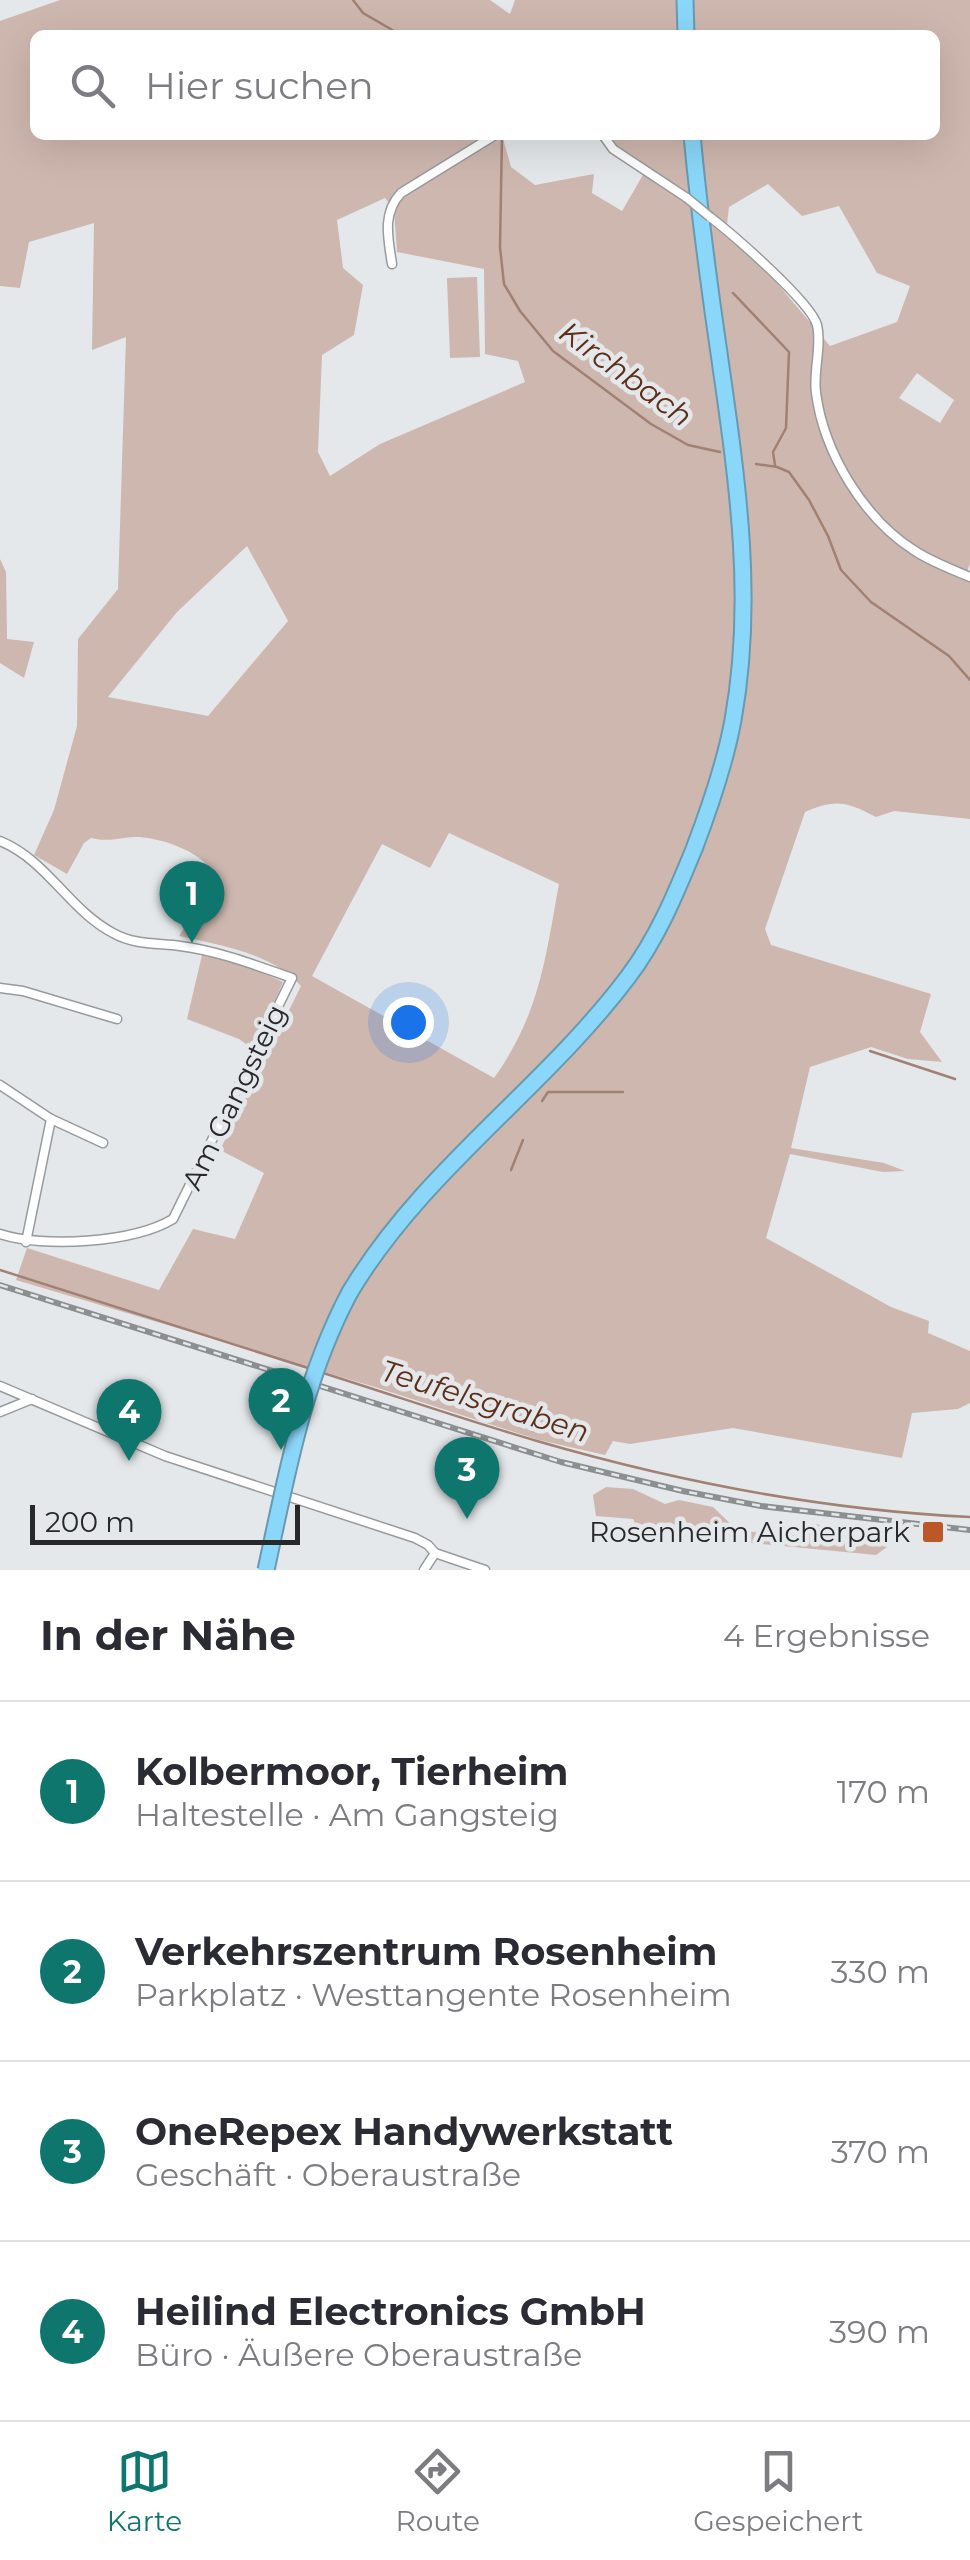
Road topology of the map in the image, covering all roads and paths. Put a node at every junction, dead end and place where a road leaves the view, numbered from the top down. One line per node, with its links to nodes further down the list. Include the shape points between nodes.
1 (685, 0): 2 (highway)
2 (686, 30)
3 (486, 140): 6 (street, via 390,204)
4 (607, 140): 7 (street, bridge, via 739,240 797,297 816,322 817,402 851,483 897,538)
5 (692, 140): 20 (highway, bridge, via 742,533 743,629 733,719 713,800 678,890 632,972 547,1071 422,1192 350,1292 302,1409)
6 (392, 264)
7 (970, 577)
8 (0, 840): 15 (street, Am Gangsteig, via 124,938 236,958 292,978 173,1219 139,1234)
9 (0, 988): 10 (street)
10 (117, 1019)
11 (0, 1085): 12 (street)
12 (51, 1119): 13 (street); 15 (street)
13 (104, 1142)
14 (0, 1234): 15 (street)
15 (26, 1242)
16 (0, 1386): 17 (street)
17 (32, 1399): 18 (street); 19 (street, via 166,1456 415,1538)
18 (0, 1412)
19 (435, 1553): 21 (street); 22 (street)
20 (266, 1570)
21 (424, 1570)
22 (484, 1570)

